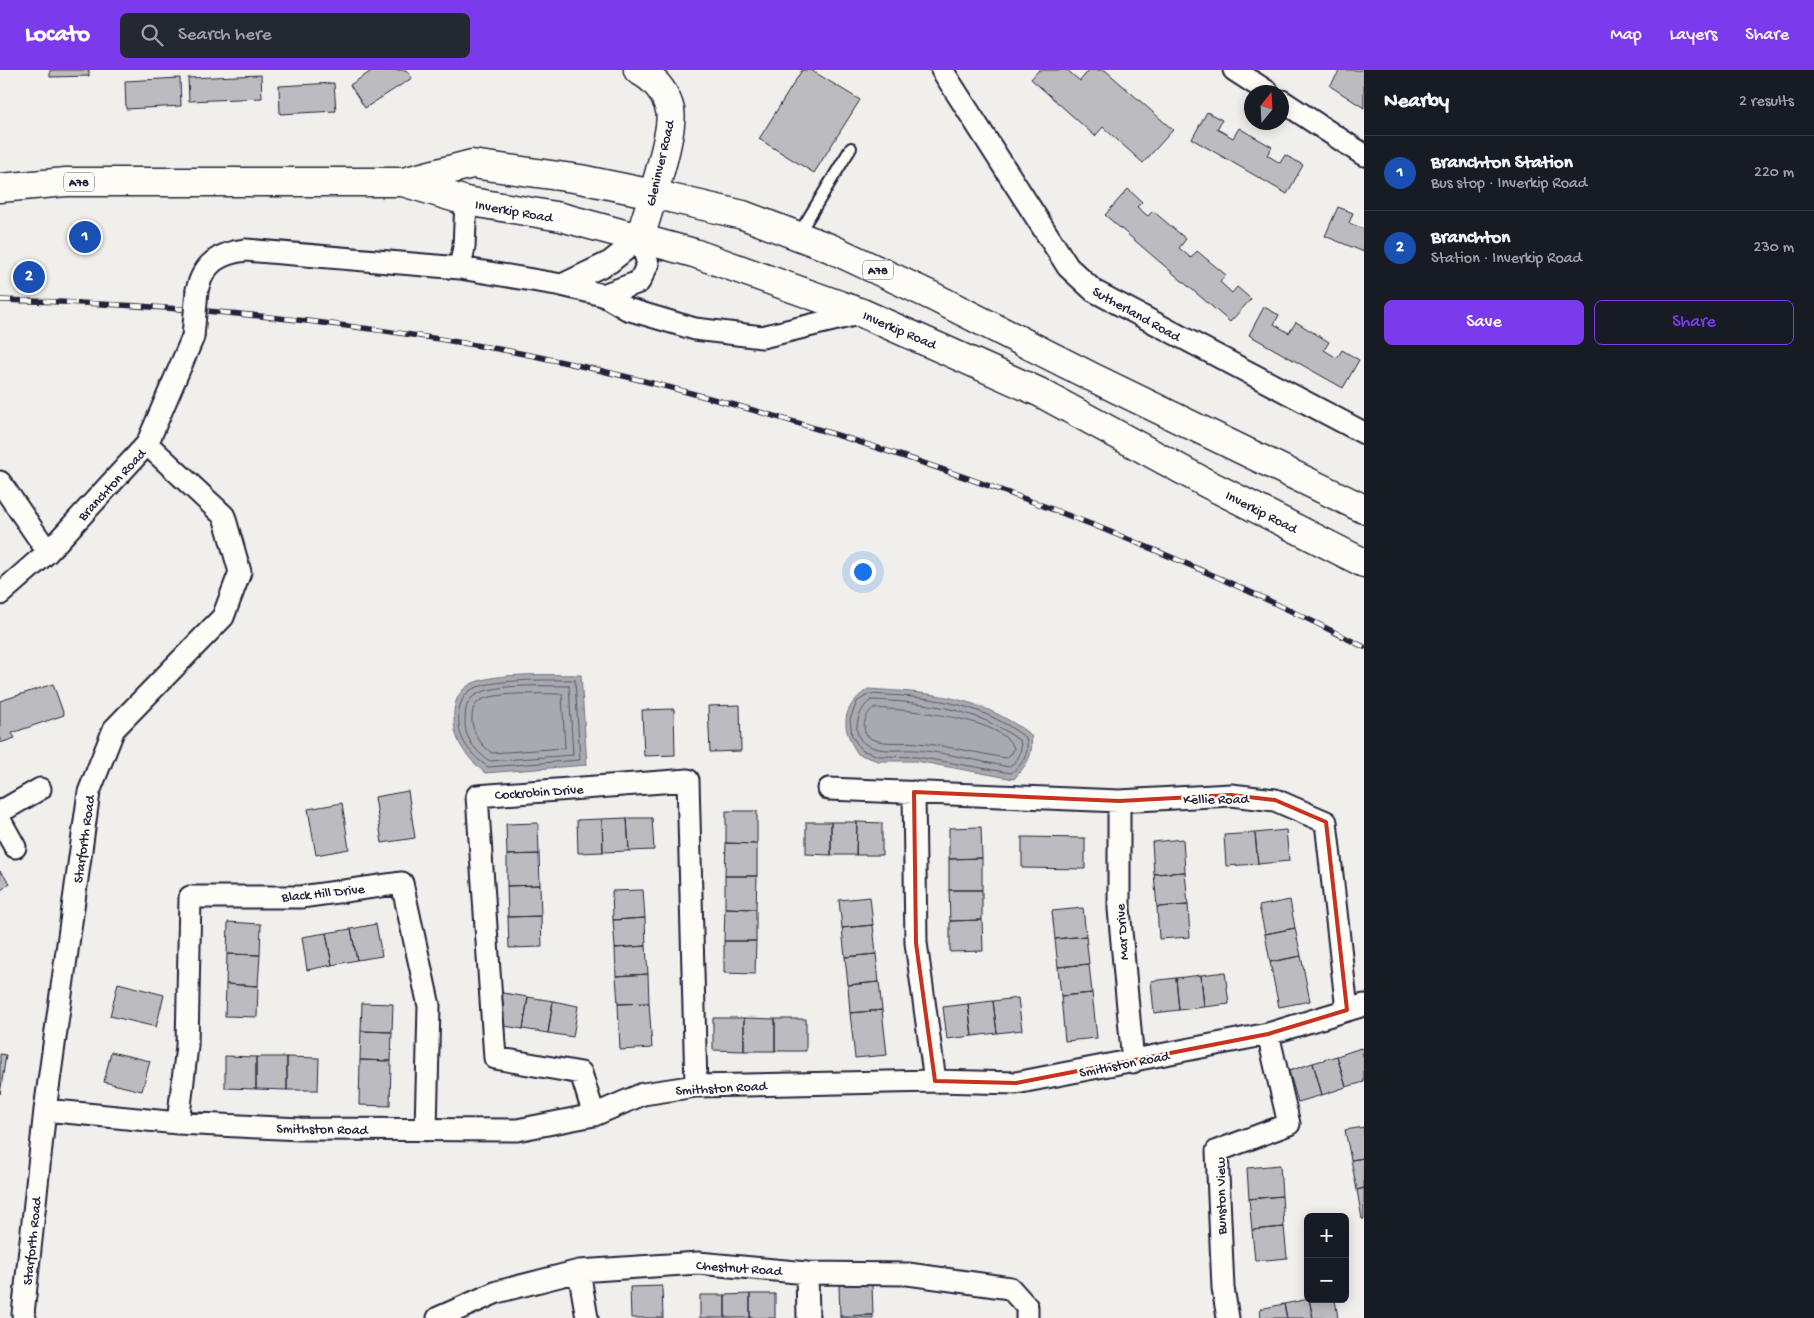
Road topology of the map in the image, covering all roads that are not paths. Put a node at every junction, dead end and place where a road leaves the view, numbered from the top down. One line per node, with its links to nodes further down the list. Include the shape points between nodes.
1 (638, 70): 10 (main road, Gleninver Road, via 651,77 663,91 671,113)
2 (942, 70): 18 (street, Sutherland Road, via 1068,267 1094,291)
3 (1234, 70): 4 (street)
4 (1257, 85)
5 (1289, 106): 7 (street)
6 (850, 148): 12 (lane)
7 (1364, 155)
8 (404, 182): 9 (main road, Inverkip Road / A78, via 66,182); 10 (main road, Inverkip Road / A78, via 472,164 580,179); 11 (main road, Inverkip Road / A78)
9 (0, 188)
10 (653, 194): 12 (main road, Inverkip Road / A78, via 743,215); 13 (main road, Gleninver Road)
11 (466, 201): 13 (main road, Inverkip Road / A78, via 560,217); 14 (street)
12 (798, 236): 21 (main road, Inverkip Road / A78, via 932,296)
13 (640, 238): 15 (street, via 610,262); 16 (street, via 648,264 639,282); 17 (main road, Inverkip Road / A78, via 713,259)
14 (460, 268): 15 (street); 19 (street, Branchton Road, bridge, via 246,250 228,252 216,259 200,279 193,337)
15 (562, 285): 16 (street)
16 (603, 296): 17 (street, via 627,309 695,328 762,337)
17 (862, 312): 23 (main road, Inverkip Road / A78, via 1039,392 1206,483)
18 (1364, 433)
19 (147, 444): 22 (street, Branchton Road); 37 (street, Starforth Road, via 224,516 240,572 223,617 114,728 89,792)
20 (0, 482): 22 (street)
21 (1364, 509)
22 (48, 552): 24 (street, Branchton Road)
23 (1364, 563)
24 (0, 594)
25 (40, 789): 29 (street)
26 (829, 789): 27 (street, Kellie Road)
27 (914, 792): 28 (street, Kellie Road); 35 (street, via 916,943)
28 (1119, 801): 32 (street, Kellie Road, via 1230,795 1275,800 1326,822); 34 (street, Mar Drive, via 1119,909)
29 (0, 812)
30 (0, 820): 31 (street)
31 (15, 847)
32 (1355, 1007): 33 (street, Smithston Road)
33 (1268, 1034): 34 (street, Smithston Road); 48 (street, Bunston View, via 1289,1124 1217,1151 1223,1288)
34 (1133, 1062): 35 (street, Smithston Road, via 1016,1083)
35 (935, 1080): 36 (street, Smithston Road)
36 (696, 1086): 38 (street, Smithston Road, via 644,1094); 38 (street, Cockrobin Drive, via 688,780 477,796 495,1058 581,1073)
37 (46, 1110): 39 (street, Smithston Road); 43 (street, Starforth Road)
38 (594, 1115): 40 (street, Smithston Road, via 516,1130)
39 (178, 1123): 40 (street, Smithston Road, via 300,1129); 40 (street, Black Hill Drive, via 187,1046 190,897 301,897 402,883 429,1006)
40 (426, 1130)
41 (579, 1272): 42 (street, Chestnut Road, via 698,1263); 44 (street, Chestnut Road, via 497,1292); 45 (street)
42 (807, 1273): 46 (street); 47 (street, Chestnut Road, via 908,1274 1010,1288 1027,1306)
43 (25, 1318)
44 (438, 1318)
45 (588, 1318)
46 (808, 1318)
47 (1027, 1318)
48 (1228, 1318)

